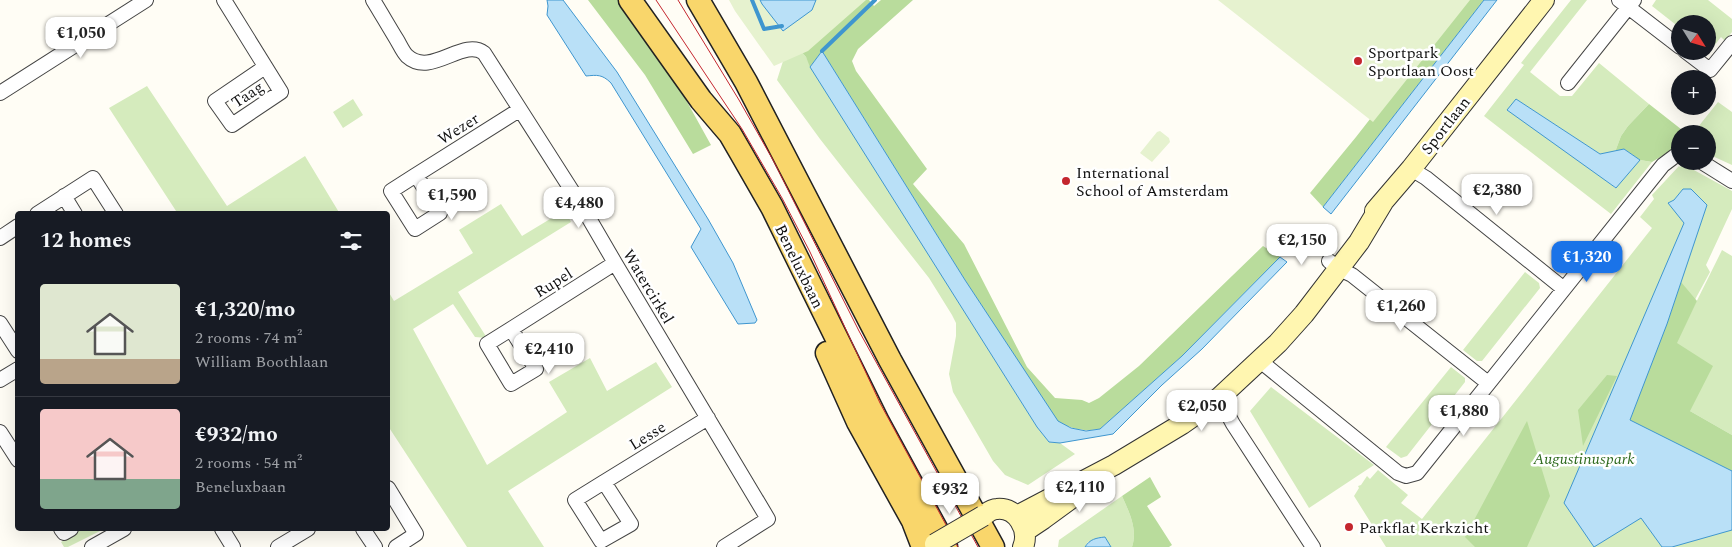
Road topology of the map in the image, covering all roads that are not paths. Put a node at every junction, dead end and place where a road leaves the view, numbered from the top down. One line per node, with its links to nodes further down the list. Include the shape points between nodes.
1 (146, 0): 14 (street)
2 (224, 0): 11 (street, Taag)
3 (373, 0): 15 (street, Watercirkel, via 407,56 416,62 428,63 470,49 484,53)
4 (630, 0): 50 (main road, Beneluxbaan, via 701,100 730,134 772,207 878,422)
5 (698, 0): 12 (main road)
6 (1544, 0): 17 (street, Sportlaan)
7 (1627, 2): 8 (street); 13 (street)
8 (1671, 39)
9 (1732, 43): 10 (street, via 1710,70)
10 (1697, 60)
11 (265, 67): 11 (street, Taag, via 282,92 232,125 216,101)
12 (746, 82): 43 (main road, via 782,117 921,391); 56 (main road, via 890,360)
13 (1568, 83)
14 (0, 93)
15 (519, 110): 19 (street, Wezer); 27 (street, Watercirkel)
16 (1671, 159): 29 (street)
17 (1411, 168): 28 (street, Sportlaan, via 1383,202 1359,242); 29 (street)
18 (1714, 170): 20 (street)
19 (416, 175)
20 (1732, 181)
21 (64, 196): 22 (street); 23 (street); 24 (street, via 93,178)
22 (41, 211)
23 (73, 211)
24 (114, 211)
25 (15, 228): 26 (street)
26 (0, 238)
27 (615, 264): 31 (street, Rupel); 38 (street, Watercirkel)
28 (1334, 265): 33 (street, Sportlaan, via 1304,314); 36 (street, via 1352,275)
29 (1564, 289): 36 (street)
30 (0, 323): 32 (street)
31 (511, 329)
32 (15, 346)
33 (1259, 360): 36 (street, via 1398,473 1406,476 1417,473); 37 (street, Sportlaan)
34 (15, 371): 35 (street)
35 (0, 380)
36 (1488, 383)
37 (1219, 398): 48 (street, Sportlaan, via 1114,465 1043,519); 57 (street)
38 (708, 418): 41 (street, Lesse); 49 (street, Watercirkel, via 768,519)
39 (0, 432): 40 (street)
40 (15, 455)
41 (604, 482)
42 (390, 491): 55 (street, via 416,534)
43 (987, 513): 48 (street, via 996,508 1005,509); 50 (street, bridge)
44 (120, 531): 51 (street)
45 (223, 531): 52 (street)
46 (305, 531): 53 (street)
47 (364, 531): 54 (street)
48 (1021, 531)
49 (730, 546)
50 (934, 546)
51 (92, 547)
52 (234, 547)
53 (278, 547)
54 (375, 547)
55 (396, 547)
56 (993, 547)
57 (1313, 547)

